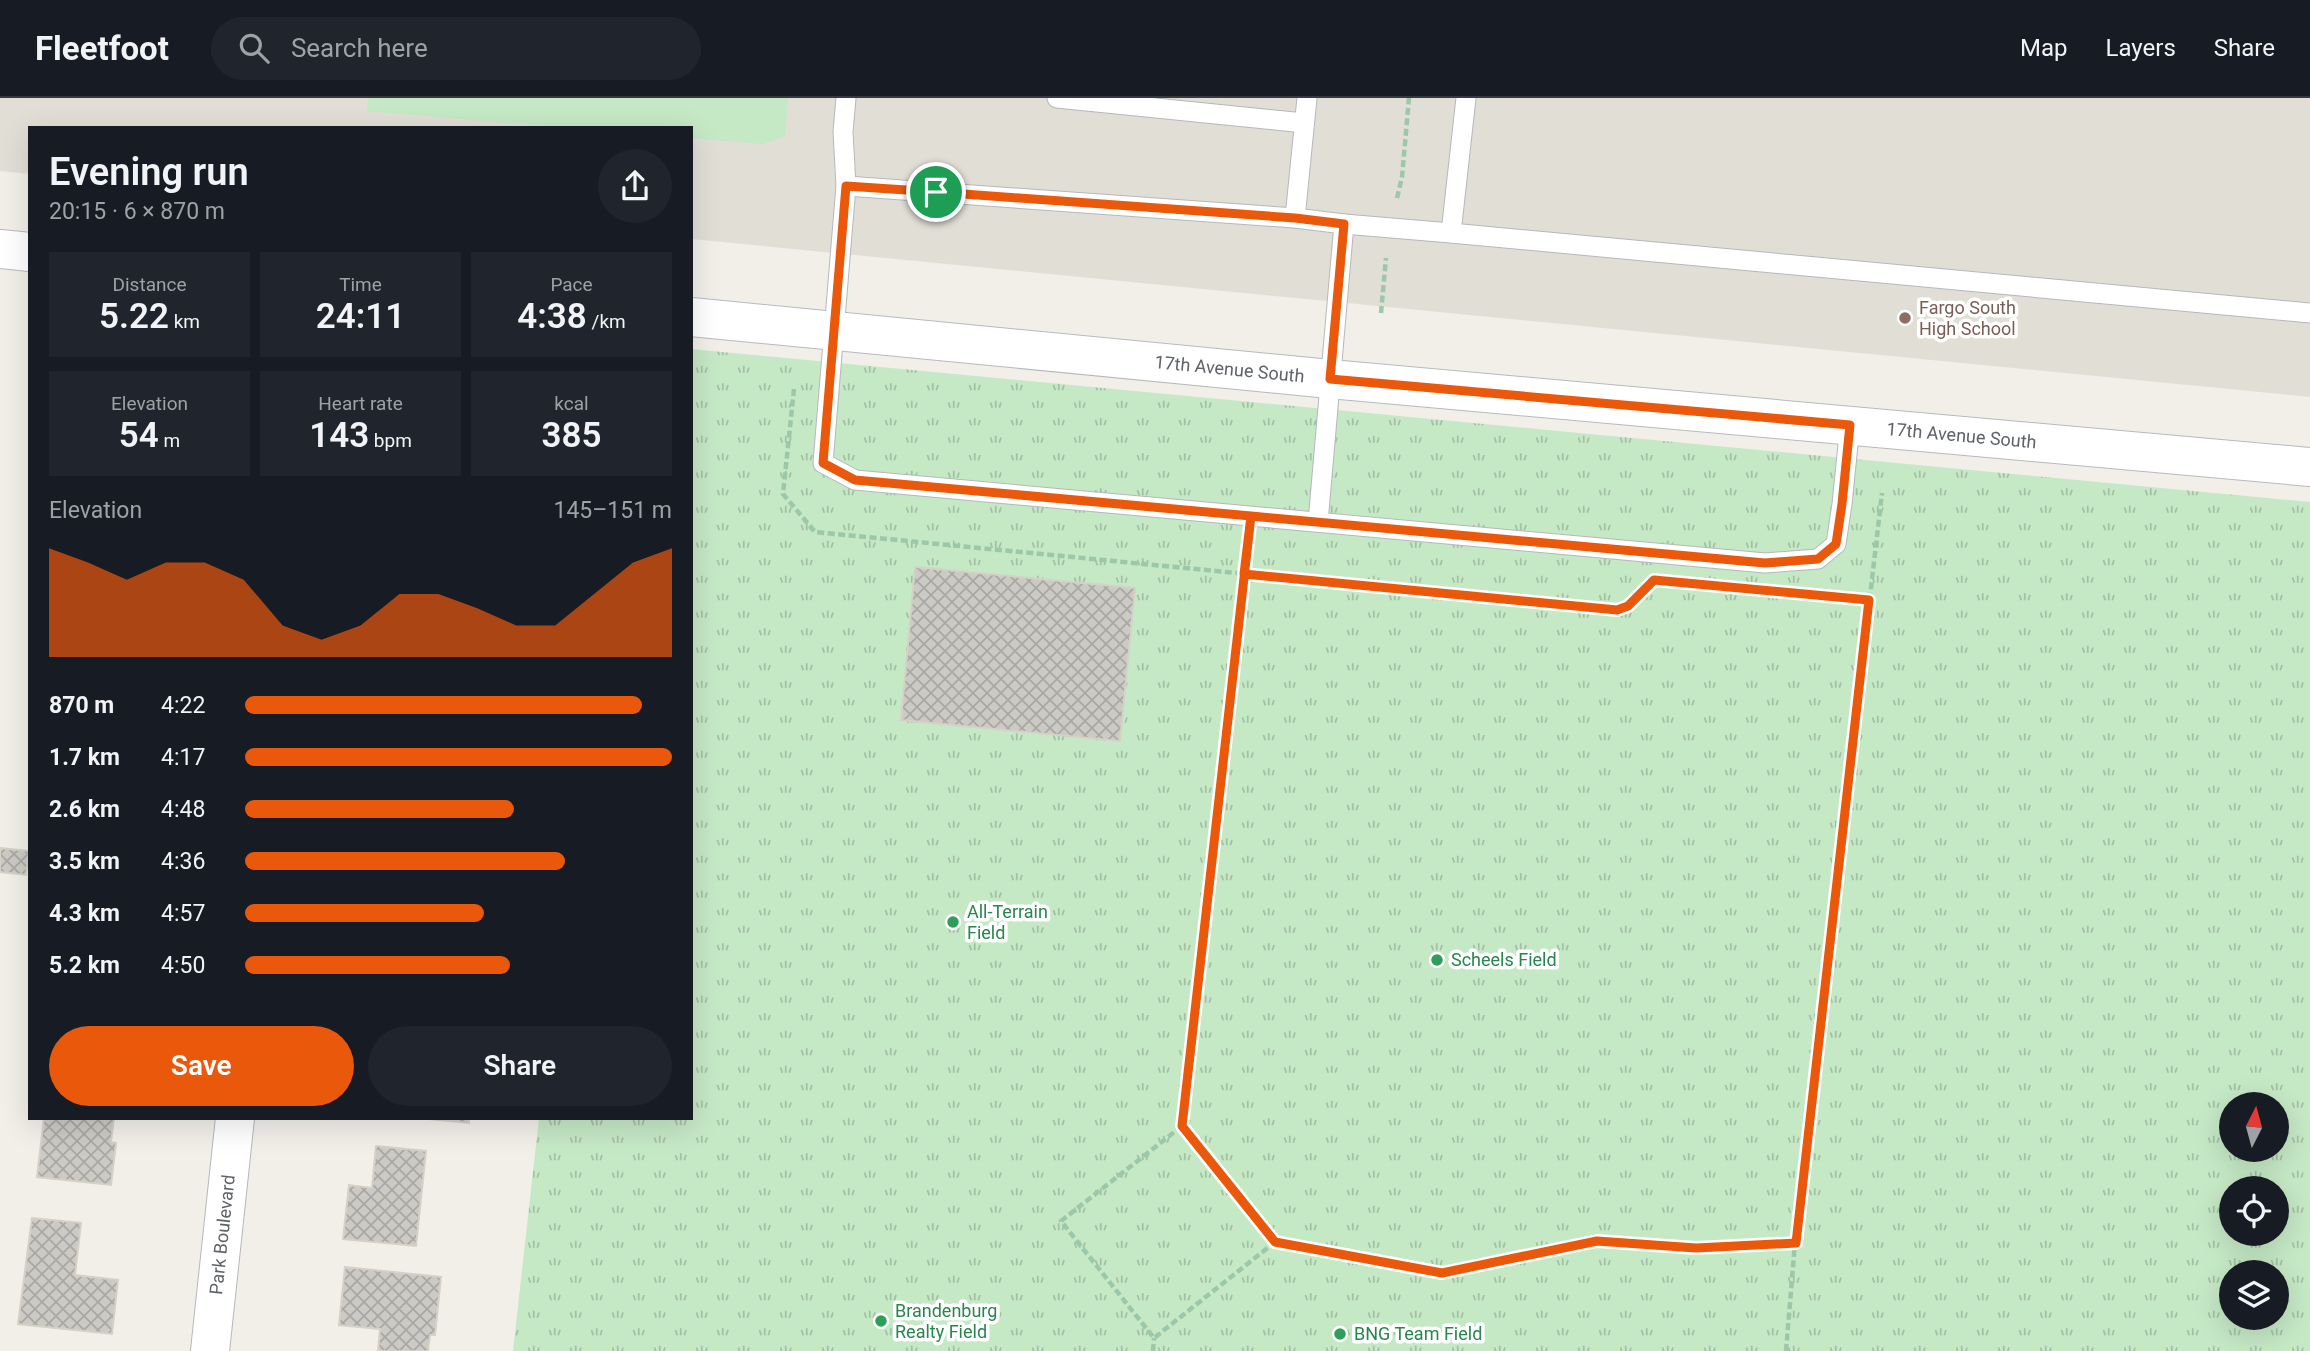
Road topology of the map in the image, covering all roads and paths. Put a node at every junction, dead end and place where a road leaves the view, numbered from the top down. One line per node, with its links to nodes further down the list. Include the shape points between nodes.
1 (846, 98): 6 (lane)
2 (1057, 98): 5 (lane)
3 (1307, 98): 5 (lane)
4 (1466, 98): 9 (lane)
5 (1304, 122): 7 (lane)
6 (846, 186): 7 (lane); 14 (lane)
7 (1295, 218): 8 (lane)
8 (1344, 224): 9 (lane); 15 (lane)
9 (1451, 233): 12 (lane)
10 (0, 249): 11 (street)
11 (28, 251)
12 (2310, 313)
13 (693, 317): 14 (street, 17th Avenue South)
14 (833, 332): 15 (street, 17th Avenue South); 20 (lane, via 823,463 855,480)
15 (1330, 379): 17 (street, 17th Avenue South); 21 (lane)
16 (794, 389): 22 (path, via 783,494 815,532)
17 (1850, 425): 18 (street, 17th Avenue South); 21 (lane, via 1836,544 1818,559 1765,563)
18 (2310, 467)
19 (1882, 493): 25 (path)
20 (1251, 516): 21 (lane); 22 (path)
21 (1318, 522)
22 (1244, 574): 23 (path, via 1617,610 1628,606); 27 (path)
23 (1654, 580)
24 (1802, 593): 25 (path)
25 (1869, 600): 29 (path)
26 (235, 1120): 31 (street, Park Boulevard)
27 (1182, 1126): 28 (path); 30 (path, via 1061,1221)
28 (1275, 1242): 29 (path, via 1442,1273 1597,1241 1696,1248); 30 (path)
29 (1796, 1243): 33 (path)
30 (1154, 1338): 32 (path)
31 (209, 1351)
32 (1153, 1351)
33 (1786, 1351)

